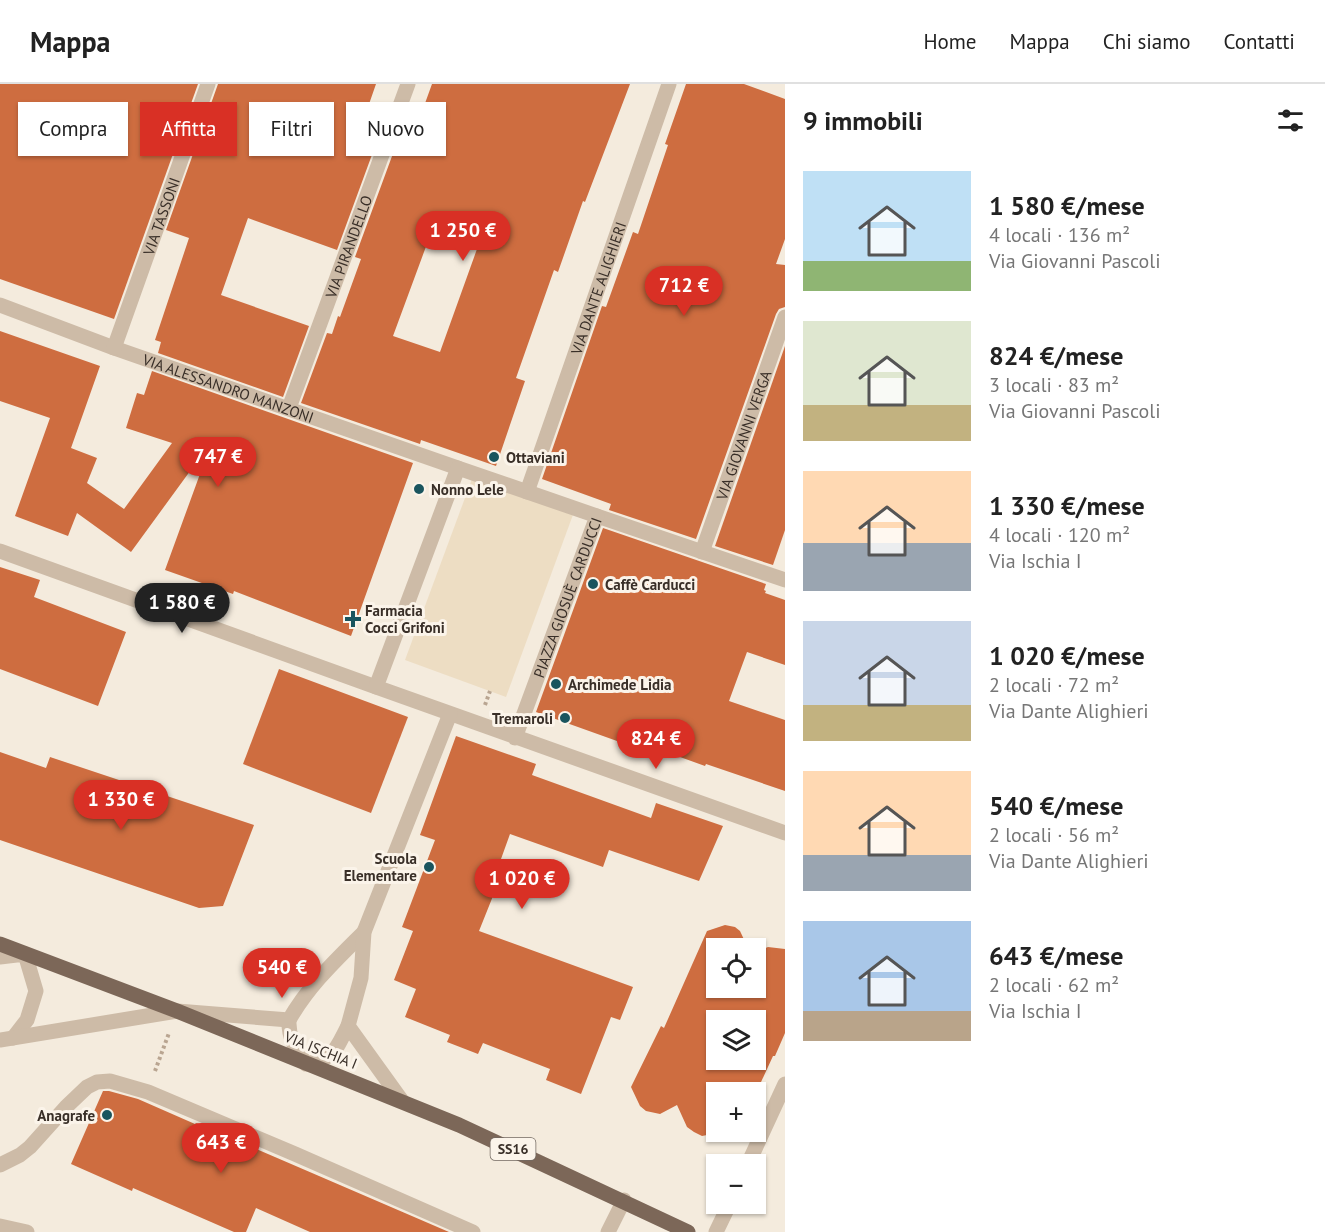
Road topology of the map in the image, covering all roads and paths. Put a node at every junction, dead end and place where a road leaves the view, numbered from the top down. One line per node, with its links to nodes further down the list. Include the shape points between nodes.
1 (208, 84): 6 (street, VIA TASSONI)
2 (408, 84): 7 (street, VIA PIRANDELLO)
3 (669, 84): 9 (street, VIA DANTE ALIGHIERI)
4 (0, 305): 6 (street, VIA ALESSANDRO MANZONI)
5 (785, 317): 12 (street, VIA GIOVANNI VERGA)
6 (114, 348): 7 (street, VIA ALESSANDRO MANZONI)
7 (289, 408): 8 (street, VIA ALESSANDRO MANZONI)
8 (458, 468): 9 (street, PIAZZA GIOSUÈ CARDUCCI); 14 (street)
9 (527, 492): 10 (street, PIAZZA GIOSUÈ CARDUCCI)
10 (597, 516): 12 (street); 16 (street, PIAZZA GIOSUÈ CARDUCCI)
11 (0, 551): 14 (street)
12 (702, 552): 13 (street)
13 (785, 580)
14 (376, 687): 15 (street)
15 (450, 714): 16 (street); 18 (street)
16 (515, 738): 17 (street)
17 (785, 833)
18 (364, 932): 23 (street, via 317,979); 24 (street, via 361,978)
19 (0, 945): 20 (main road, VIA ISCHIA I / SS16)
20 (25, 954): 21 (street); 22 (main road, VIA ISCHIA I / SS16); 25 (street, via 36,992 27,1020)
21 (0, 957)
22 (177, 1011): 23 (street); 25 (street); 26 (main road, VIA ISCHIA I / SS16); 28 (path)
23 (289, 1020): 26 (street, via 288,1033)
24 (348, 1026): 26 (street, via 330,1056); 29 (street)
25 (6, 1039)
26 (306, 1064): 29 (main road, VIA ISCHIA I / SS16)
27 (785, 1084): 30 (street)
28 (148, 1092): 31 (street, via 110,1081 97,1082 77,1095 30,1147); 36 (street)
29 (402, 1101): 32 (main road, VIA ISCHIA I / SS16)
30 (753, 1154)
31 (0, 1165)
32 (624, 1200): 37 (street); 38 (main road, SS16)
33 (725, 1214): 39 (street)
34 (0, 1227): 35 (street)
35 (27, 1232)
36 (472, 1232)
37 (608, 1232)
38 (688, 1232)
39 (716, 1232)

